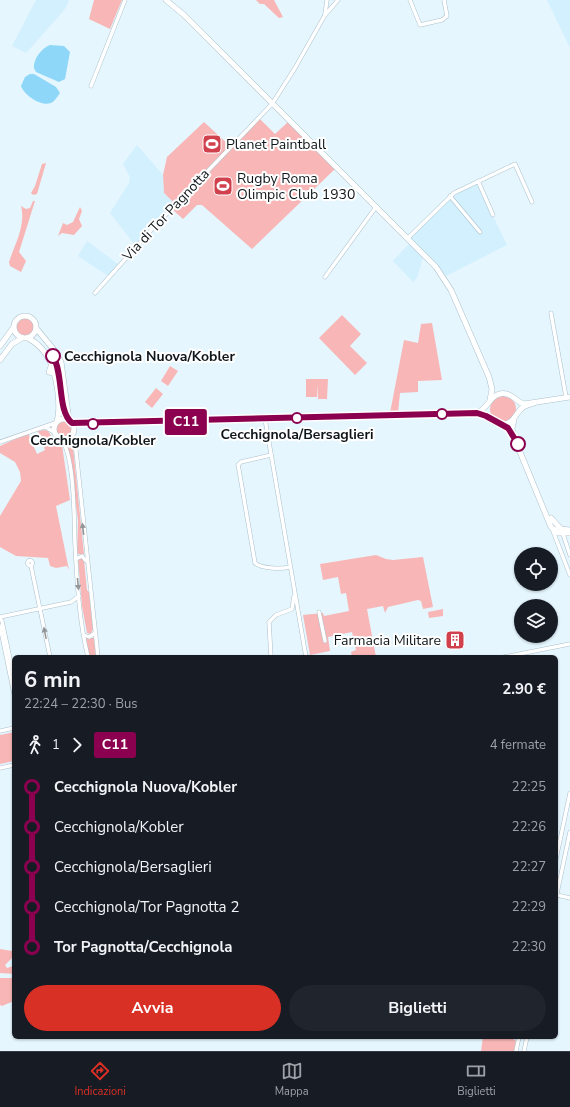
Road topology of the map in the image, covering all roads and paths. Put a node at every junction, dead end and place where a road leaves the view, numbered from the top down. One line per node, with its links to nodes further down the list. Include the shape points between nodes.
1 (125, 0): 8 (street)
2 (166, 0): 9 (street)
3 (327, 0): 7 (street)
4 (338, 0): 7 (street)
5 (410, 0): 6 (street, via 420,25 442,20 447,16)
6 (444, 0)
7 (325, 15): 9 (street, Via di Tor Pagnotta)
8 (91, 86)
9 (272, 104): 13 (street); 18 (street, Via di Tor Pagnotta, via 153,228)
10 (478, 181): 11 (street); 12 (street, via 515,164); 14 (street)
11 (450, 196): 15 (street); 16 (street)
12 (532, 202)
13 (376, 207): 16 (street); 17 (street)
14 (493, 215)
15 (480, 232)
16 (408, 238): 26 (street, via 434,264 448,283)
17 (325, 277)
18 (95, 293)
19 (551, 313): 28 (street)
20 (13, 328): 21 (street, via 17,320 25,316 33,320); 22 (street, via 17,336); 24 (street)
21 (36, 328): 23 (street, via 35,333); 38 (street, via 61,362)
22 (22, 338): 23 (street); 25 (street, via 12,344)
23 (28, 338): 37 (street, via 36,342 51,360 56,377 55,394 58,398)
24 (0, 346)
25 (0, 360)
26 (489, 377): 27 (street, via 495,388); 30 (street, via 492,389)
27 (504, 394): 29 (street); 30 (street, via 497,394)
28 (568, 397): 31 (street)
29 (514, 399): 31 (street, via 522,403); 33 (street, via 518,407)
30 (489, 402): 32 (street); 34 (street)
31 (534, 403): 33 (street, via 524,407)
32 (477, 413): 34 (street); 35 (street)
33 (517, 414): 36 (street)
34 (490, 418): 40 (street)
35 (265, 419): 39 (street); 47 (street)
36 (514, 419): 40 (street); 44 (street)
37 (56, 422): 38 (street, via 63,419); 41 (street); 42 (street)
38 (71, 422): 39 (street); 43 (street)
39 (83, 424): 43 (street)
40 (502, 424): 44 (street)
41 (44, 427): 42 (street); 46 (street)
42 (54, 432): 45 (street)
43 (73, 433): 45 (street, via 67,439); 57 (street, one-way to 43)
44 (514, 435): 48 (street)
45 (61, 439): 54 (street, via 66,448 72,484 76,521)
46 (0, 442)
47 (271, 455): 56 (street); 56 (street, via 241,462 238,465 246,513 255,563 260,566)
48 (547, 512): 49 (street); 50 (street)
49 (553, 530): 50 (street); 52 (street)
50 (566, 532): 51 (street)
51 (565, 543): 52 (street); 53 (street)
52 (557, 544): 58 (street)
53 (570, 555)
54 (76, 560): 57 (street, via 80,556 83,557); 60 (street, one-way to 60)
55 (31, 566): 63 (street)
56 (290, 567): 59 (street)
57 (88, 568): 67 (street)
58 (570, 575)
59 (295, 594): 74 (street, via 292,609 276,615 269,622); 75 (street)
60 (79, 596): 61 (street); 62 (street)
61 (71, 602): 62 (street); 63 (street)
62 (80, 607): 68 (street)
63 (40, 608): 65 (street); 71 (street, one-way to 63)
64 (319, 612): 69 (street)
65 (0, 617): 77 (street)
66 (0, 626): 78 (street)
67 (95, 633): 68 (street, via 89,637); 73 (street)
68 (84, 634): 72 (street)
69 (325, 641)
70 (570, 644): 76 (street)
71 (50, 655)
72 (88, 655)
73 (98, 655)
74 (271, 655)
75 (306, 655)
76 (514, 655)
77 (12, 669)
78 (12, 683)
79 (12, 728): 80 (street)
80 (0, 731)
81 (12, 765): 82 (street)
82 (0, 768)
83 (570, 793): 84 (street)
84 (568, 811): 86 (street)
85 (570, 832): 88 (street)
86 (558, 851)
87 (558, 869): 88 (street)
88 (562, 870): 89 (street)
89 (558, 888)
90 (558, 897): 91 (street)
91 (570, 898)
92 (519, 1039): 94 (street)
93 (527, 1039): 95 (street)
94 (516, 1051)
95 (524, 1051)

